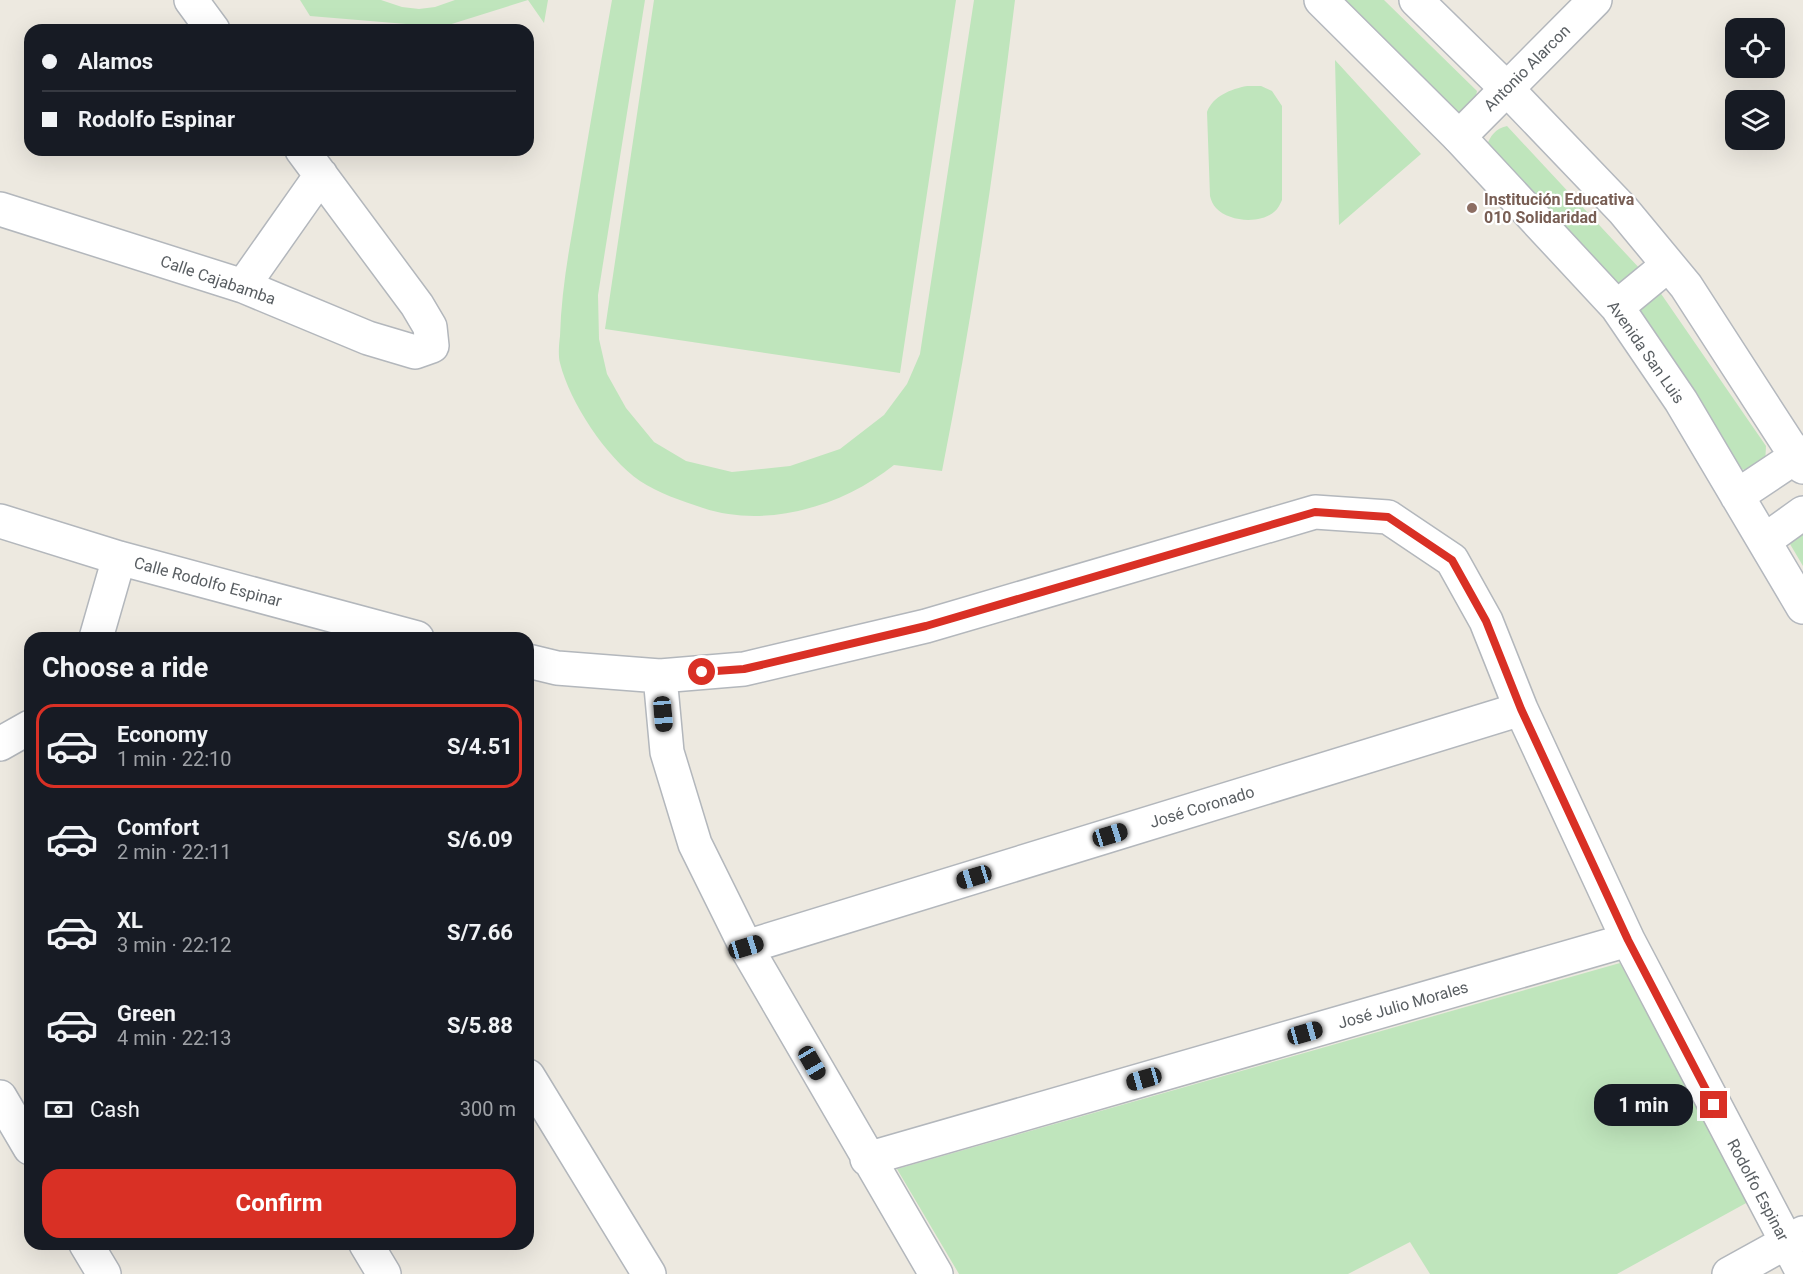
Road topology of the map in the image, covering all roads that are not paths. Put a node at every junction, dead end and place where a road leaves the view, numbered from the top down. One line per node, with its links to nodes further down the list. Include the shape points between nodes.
1 (191, 0): 5 (street)
2 (1321, 0): 7 (street, Avenida San Luis)
3 (1416, 0): 6 (street)
4 (1595, 0): 6 (street, Antonio Alarcon)
5 (209, 24)
6 (1506, 88): 7 (street, Antonio Alarcon); 10 (street, via 1623,210)
7 (1459, 136): 12 (street, Avenida San Luis)
8 (311, 162): 11 (street); 11 (street, Calle Cajabamba, via 417,305 430,327 432,346 415,352 368,338)
9 (0, 209): 11 (street, Calle Cajabamba)
10 (1668, 265): 12 (street); 13 (street)
11 (243, 286)
12 (1617, 307): 14 (street, Avenida San Luis, via 1681,401)
13 (1801, 458): 14 (street)
14 (1737, 496): 17 (street, Avenida San Luis)
15 (1803, 513): 17 (street)
16 (0, 521): 18 (street, Calle Rodolfo Espinar)
17 (1764, 540): 19 (street, Avenida San Luis)
18 (119, 558): 20 (street); 21 (street, Calle Rodolfo Espinar)
19 (1803, 607)
20 (98, 632)
21 (396, 632)
22 (534, 663): 23 (street)
23 (660, 676): 24 (street, Rodolfo Espinar, via 744,669 926,626 1315,512 1388,517 1452,560 1486,621); 28 (street, via 667,752 695,844)
24 (1521, 709): 27 (street, Rodolfo Espinar); 28 (street, José Coronado)
25 (24, 730): 26 (street)
26 (0, 744)
27 (1628, 940): 32 (street, José Julio Morales); 33 (street, Rodolfo Espinar)
28 (746, 947): 32 (street)
29 (534, 1086): 39 (street)
30 (0, 1097): 31 (street)
31 (24, 1138)
32 (867, 1159): 40 (street)
33 (1794, 1238): 36 (street, Rodolfo Espinar); 41 (street)
34 (90, 1250): 37 (street)
35 (370, 1250): 38 (street)
36 (1803, 1273)
37 (104, 1274)
38 (384, 1274)
39 (649, 1274)
40 (936, 1274)
41 (1730, 1274)

